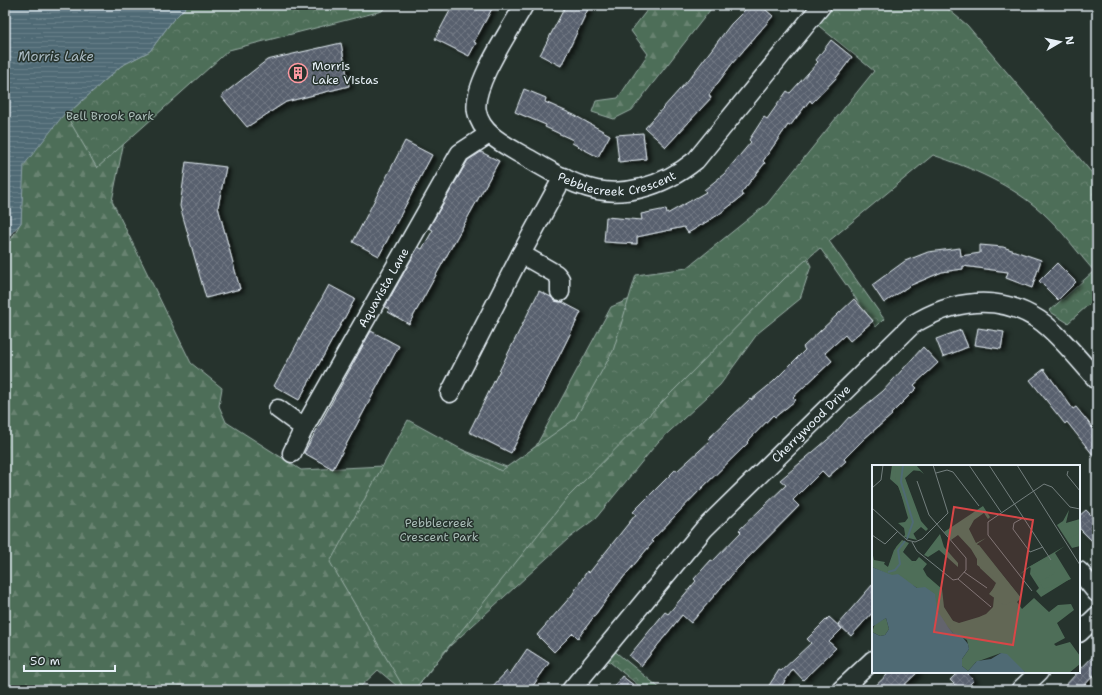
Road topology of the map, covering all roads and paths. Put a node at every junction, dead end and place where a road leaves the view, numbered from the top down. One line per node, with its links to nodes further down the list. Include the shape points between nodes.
1 (524, 5): 3 (street, Pebblecreek Crescent, via 479,86 476,111)
2 (822, 5): 4 (street, Pebblecreek Crescent, via 707,148 684,170 671,178 628,191 597,190)
3 (489, 134): 4 (street, Pebblecreek Crescent); 10 (street, Aquavista Lane, via 460,153)
4 (563, 178): 5 (street)
5 (521, 254): 6 (street, via 556,274 560,279); 8 (street)
6 (560, 292)
7 (1097, 380): 18 (street, Cherrywood Drive, via 1040,320 1024,312 987,302 947,307 929,314 912,325 704,529)
8 (450, 393)
9 (278, 409): 10 (street)
10 (304, 428): 11 (street, Aquavista Lane)
11 (292, 453)
12 (1080, 572): 13 (street)
13 (1097, 593)
14 (1097, 616): 15 (street)
15 (1080, 632)
16 (872, 661): 19 (street)
17 (1038, 673): 20 (street)
18 (571, 690)
19 (842, 690)
20 (1020, 690)

